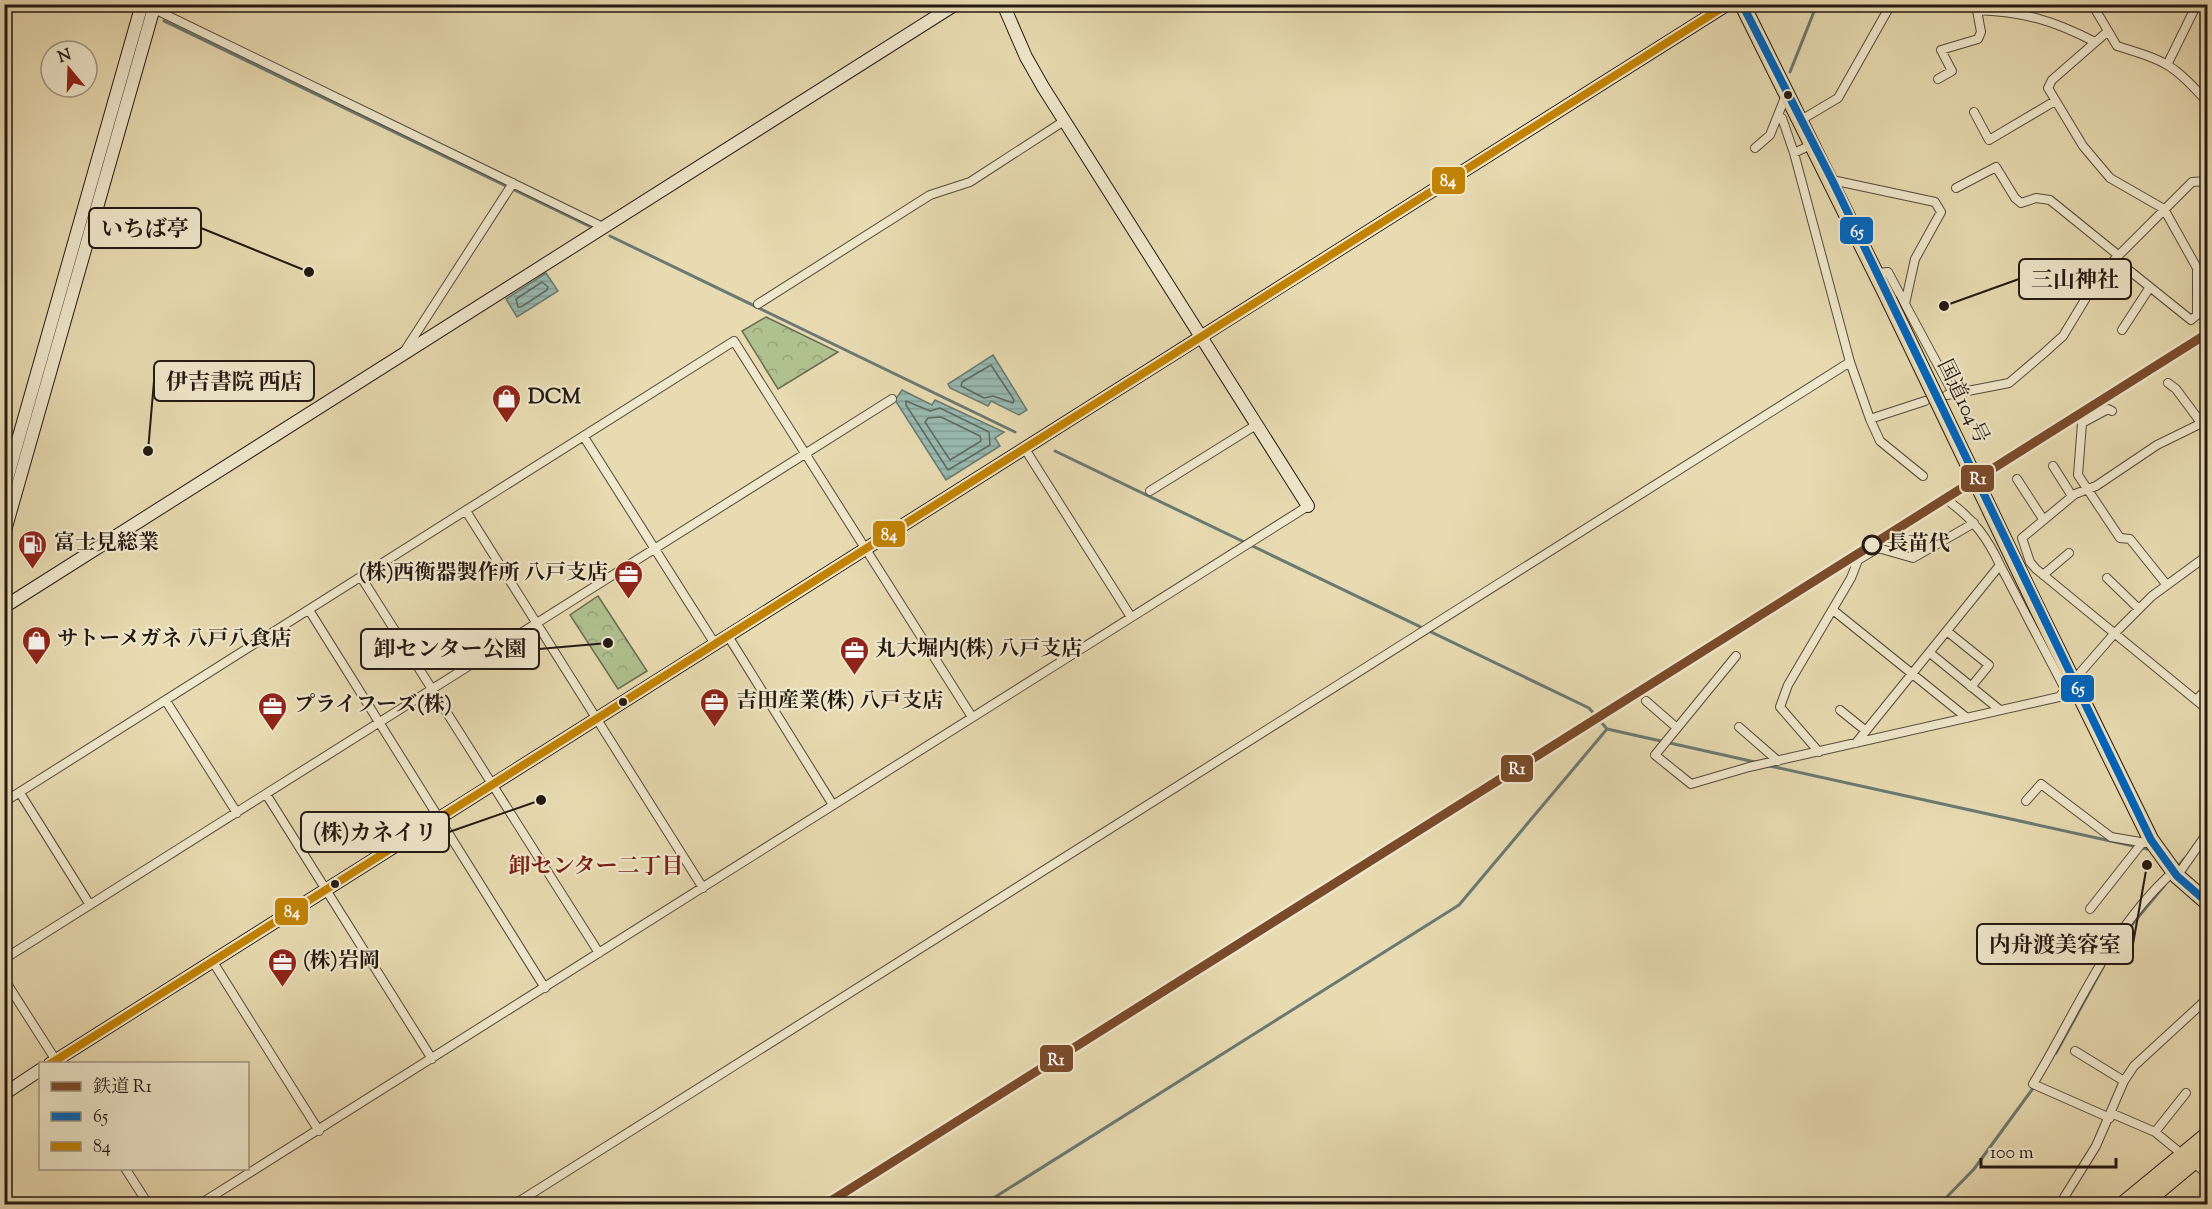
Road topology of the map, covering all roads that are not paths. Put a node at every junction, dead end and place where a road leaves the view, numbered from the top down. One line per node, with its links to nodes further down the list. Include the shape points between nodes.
1 (956, 4): 30 (street)
2 (1003, 4): 21 (street, via 1026,57)
3 (1728, 4): 37 (street)
4 (1742, 4): 15 (highway, 国道104号)
5 (1879, 4): 8 (street)
6 (2092, 4): 11 (street)
7 (2197, 4): 13 (street)
8 (1894, 5): 20 (street, via 1838,98)
9 (151, 6): 27 (street); 53 (street); 62 (street)
10 (1976, 7): 12 (street, via 2048,21); 14 (street, via 1981,32 1978,39 1941,50 1952,71)
11 (2107, 32): 12 (street); 13 (street, via 2117,46)
12 (2096, 42): 16 (street, via 2052,80 2048,88)
13 (2169, 63): 17 (street)
14 (1938, 79)
15 (1788, 92): 19 (street); 20 (highway, 国道104号)
16 (2055, 101): 18 (street, via 1989,140); 29 (street, via 2083,146 2110,178)
17 (2208, 103)
18 (1974, 112)
19 (1778, 117): 23 (street, via 1770,135); 24 (street, via 1782,118)
20 (1801, 120): 22 (highway, 国道104号)
21 (1064, 121): 34 (street, via 969,182 930,195); 37 (street)
22 (1814, 144): 24 (street); 25 (highway, 国道104号)
23 (1755, 148)
24 (1794, 153): 39 (street)
25 (1832, 180): 32 (highway, 国道104号); 35 (street, via 1935,202 1941,212 1915,259)
26 (2208, 181): 29 (street, via 2192,182)
27 (513, 183): 30 (street); 38 (street)
28 (1956, 188): 31 (street, via 1996,167 2021,203 2036,198 2050,200)
29 (2164, 208): 31 (street); 33 (street, via 2197,268 2197,315 2191,320)
30 (603, 227): 38 (street)
31 (2116, 257): 33 (street); 35 (street, via 2063,336 2009,383 1950,394)
32 (1877, 273): 35 (street, via 1888,272); 86 (highway, 国道104号, bridge, via 2038,610)
33 (2150, 287): 36 (street)
34 (758, 304)
35 (1905, 304)
36 (2122, 330)
37 (1201, 337): 46 (street); 48 (street)
38 (402, 355): 72 (street)
39 (1850, 362): 44 (street); 144 (street)
40 (2168, 383): 45 (street)
41 (892, 399): 49 (street)
42 (1925, 401): 44 (street)
43 (2112, 411): 54 (street, via 2108,409 2082,423 2078,476)
44 (1870, 419): 51 (street, via 1880,441)
45 (2205, 422): 54 (street, via 2157,445)
46 (1256, 425): 55 (street); 58 (street)
47 (584, 436): 49 (street, via 735,341); 59 (street); 63 (street)
48 (1025, 448): 64 (street); 76 (street)
49 (806, 452): 63 (street); 64 (street)
50 (2053, 466): 56 (street)
51 (1923, 476)
52 (2017, 479): 60 (street)
53 (4, 489)
54 (2087, 490): 56 (street); 71 (street, via 2120,538 2130,539)
55 (1150, 491)
56 (2073, 496): 60 (street)
57 (1951, 503): 61 (street)
58 (1308, 506): 76 (street)
59 (466, 511): 69 (street); 77 (street)
60 (2043, 519): 68 (street, via 2022,538 2030,562)
61 (1974, 523): 67 (street, via 1989,540); 75 (street, via 1913,558 1878,548 1861,557)
62 (4, 534)
63 (656, 548): 77 (street); 81 (street)
64 (866, 548): 80 (street); 95 (street)
65 (2069, 553): 68 (street)
66 (2208, 555): 71 (street)
67 (2000, 566): 78 (street); 86 (street)
68 (2043, 575): 79 (street)
69 (361, 577): 74 (street); 87 (street)
70 (2107, 578): 73 (street)
71 (2166, 584): 73 (street)
72 (4, 607)
73 (2139, 609): 79 (street)
74 (309, 610): 90 (street); 98 (street)
75 (1833, 610): 84 (street); 103 (street, via 1788,685 1780,707)
76 (1131, 617): 95 (street)
77 (537, 623): 87 (street); 97 (street)
78 (1948, 632): 82 (street); 85 (street, via 1989,665)
79 (2114, 634): 86 (street); 89 (street)
80 (728, 636): 81 (street); 110 (street)
81 (716, 644): 97 (street)
82 (1930, 653): 84 (street); 85 (street)
83 (1736, 656): 100 (street)
84 (1913, 672): 96 (street); 101 (street)
85 (1971, 687): 93 (street)
86 (2070, 687): 93 (street, via 2059,697); 114 (highway, 国道104号)
87 (433, 688): 98 (street); 105 (street)
88 (2208, 688): 89 (street)
89 (2196, 700): 94 (street)
90 (166, 701): 106 (street); 111 (street)
91 (1646, 701): 100 (street)
92 (1840, 710): 101 (street)
93 (2000, 710): 96 (street)
94 (2208, 710)
95 (972, 717): 110 (street)
96 (1967, 718): 102 (street)
97 (596, 719): 105 (street); 116 (street)
98 (379, 723): 107 (street); 112 (street)
99 (1739, 727): 104 (street)
100 (1677, 728): 104 (street, via 1655,755 1691,784)
101 (1866, 731): 102 (street)
102 (1856, 743): 103 (street)
103 (1819, 752): 104 (street)
104 (1778, 761)
105 (494, 784): 112 (street); 121 (street)
106 (20, 793): 109 (street); 119 (street)
107 (266, 794): 111 (street); 117 (street)
108 (2026, 801): 114 (street, via 2041,784 2111,837)
109 (4, 802)
110 (833, 805): 116 (street)
111 (237, 813): 119 (street)
112 (440, 819): 117 (street); 125 (street)
113 (2208, 831): 115 (street)
114 (2146, 841): 115 (highway, 国道104号); 120 (street)
115 (2175, 874): 118 (highway, 国道104号); 134 (street, via 2139,910 2103,957 2033,1084)
116 (703, 888): 121 (street)
117 (328, 889): 123 (street); 128 (street)
118 (2208, 903)
119 (90, 905): 122 (street)
120 (2090, 909)
121 (599, 953): 125 (street)
122 (4, 959)
123 (213, 962): 129 (street); 135 (street)
124 (4, 979): 129 (street)
125 (545, 988): 128 (street)
126 (2208, 998): 131 (street, via 2134,1066)
127 (2075, 1051): 131 (street)
128 (432, 1059): 135 (street)
129 (55, 1062)
130 (39, 1071): 133 (street)
131 (2124, 1081): 134 (street)
132 (2186, 1093): 136 (street)
133 (4, 1094)
134 (2110, 1116): 136 (street); 145 (street)
135 (318, 1131): 143 (street)
136 (2155, 1132): 139 (street)
137 (2208, 1134): 139 (highway)
138 (2208, 1150): 139 (highway)
139 (2188, 1158): 141 (street); 146 (highway); 147 (highway)
140 (126, 1170): 142 (street)
141 (2208, 1175)
142 (148, 1204)
143 (200, 1204)
144 (515, 1204)
145 (2060, 1204)
146 (2123, 1204)
147 (2143, 1204)

